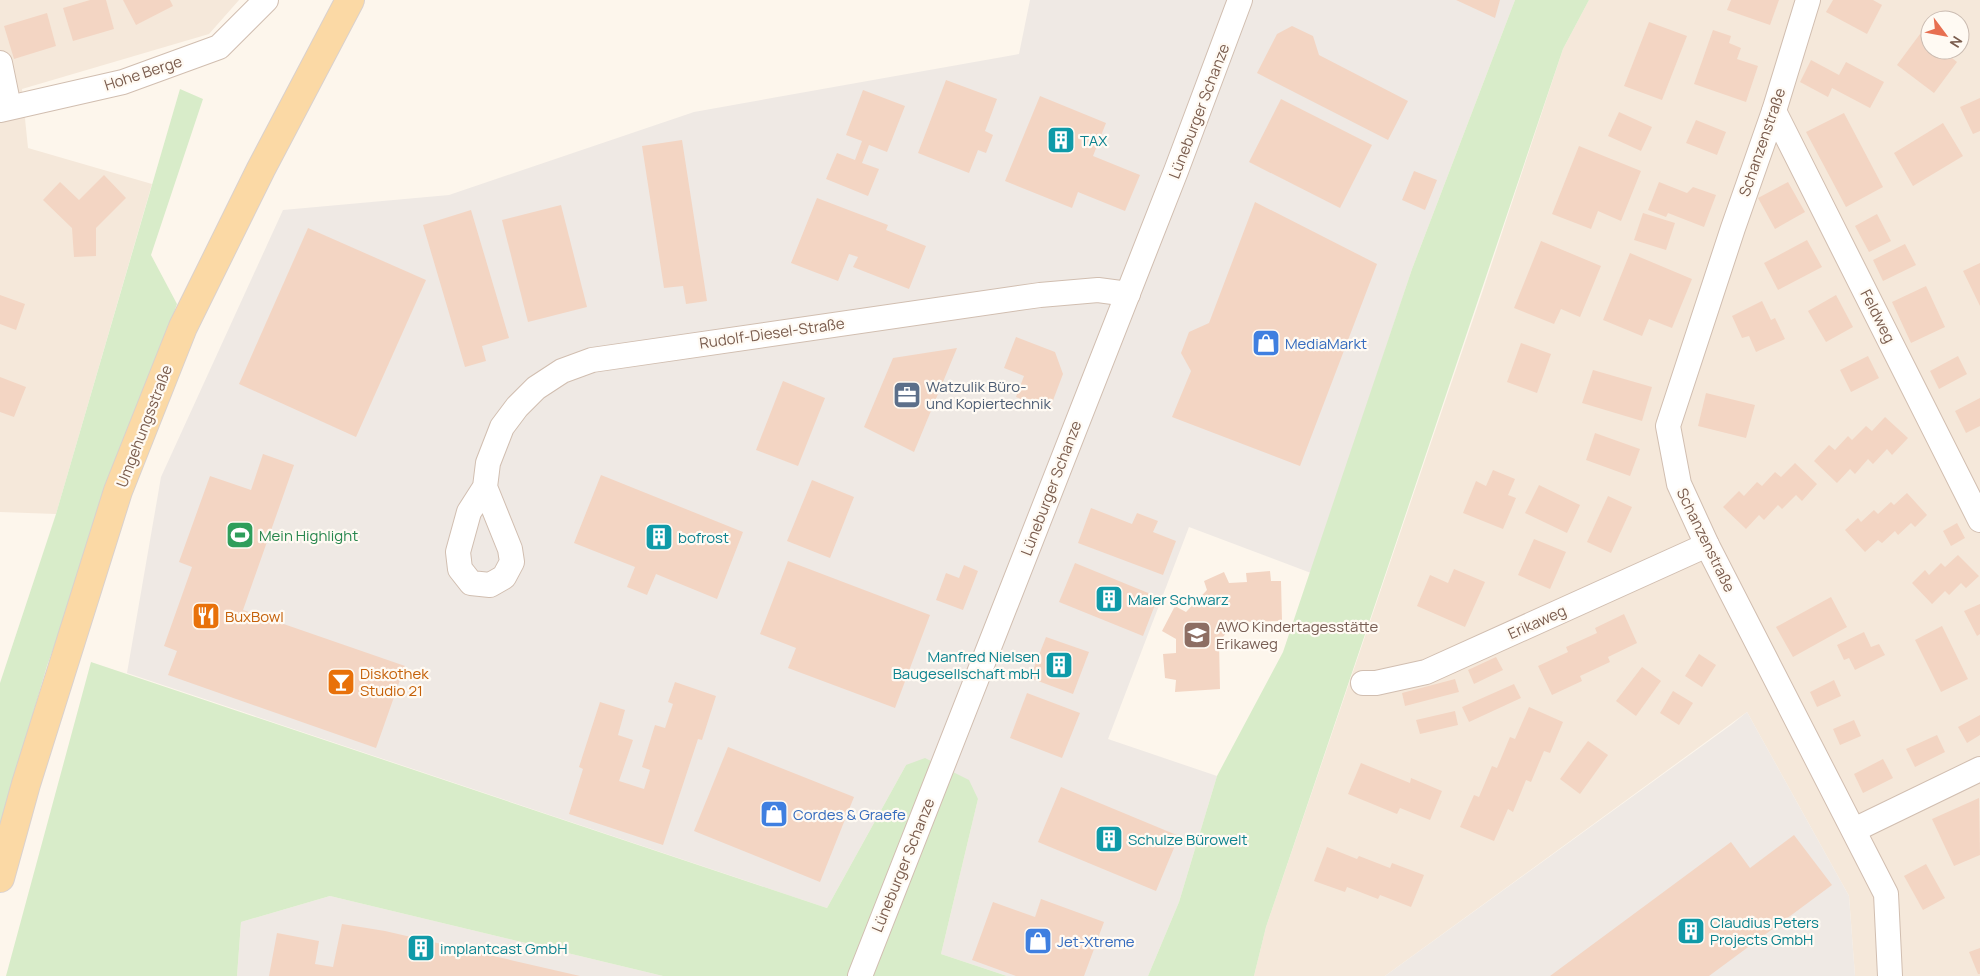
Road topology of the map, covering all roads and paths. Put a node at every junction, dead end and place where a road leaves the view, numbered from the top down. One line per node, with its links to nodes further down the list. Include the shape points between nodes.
1 (266, 0): 6 (street, Hohe Berge, via 219,48 123,82)
2 (350, 0): 15 (main road, Umgehungsstraße, via 183,327 118,491 26,784)
3 (1240, 0): 8 (street, Lüneburger Schanze)
4 (1808, 0): 7 (street, Schanzenstraße)
5 (0, 63): 6 (street)
6 (5, 108)
7 (1774, 112): 10 (street, Feldweg); 11 (street, Schanzenstraße, via 1729,237 1668,426 1679,484)
8 (1128, 294): 9 (street, Rudolf-Diesel-Straße, via 1098,290 1040,295 592,360 562,371 536,388 517,407 502,427 488,463); 16 (street, Lüneburger Schanze)
9 (484, 487)
10 (1979, 518)
11 (1707, 545): 12 (street, Erikaweg, via 1426,672); 14 (street, Schanzenstraße)
12 (1363, 683)
13 (1980, 769): 14 (street)
14 (1854, 830): 17 (street, Schanzenstraße, via 1886,894)
15 (0, 878)
16 (860, 976)
17 (1890, 976)

